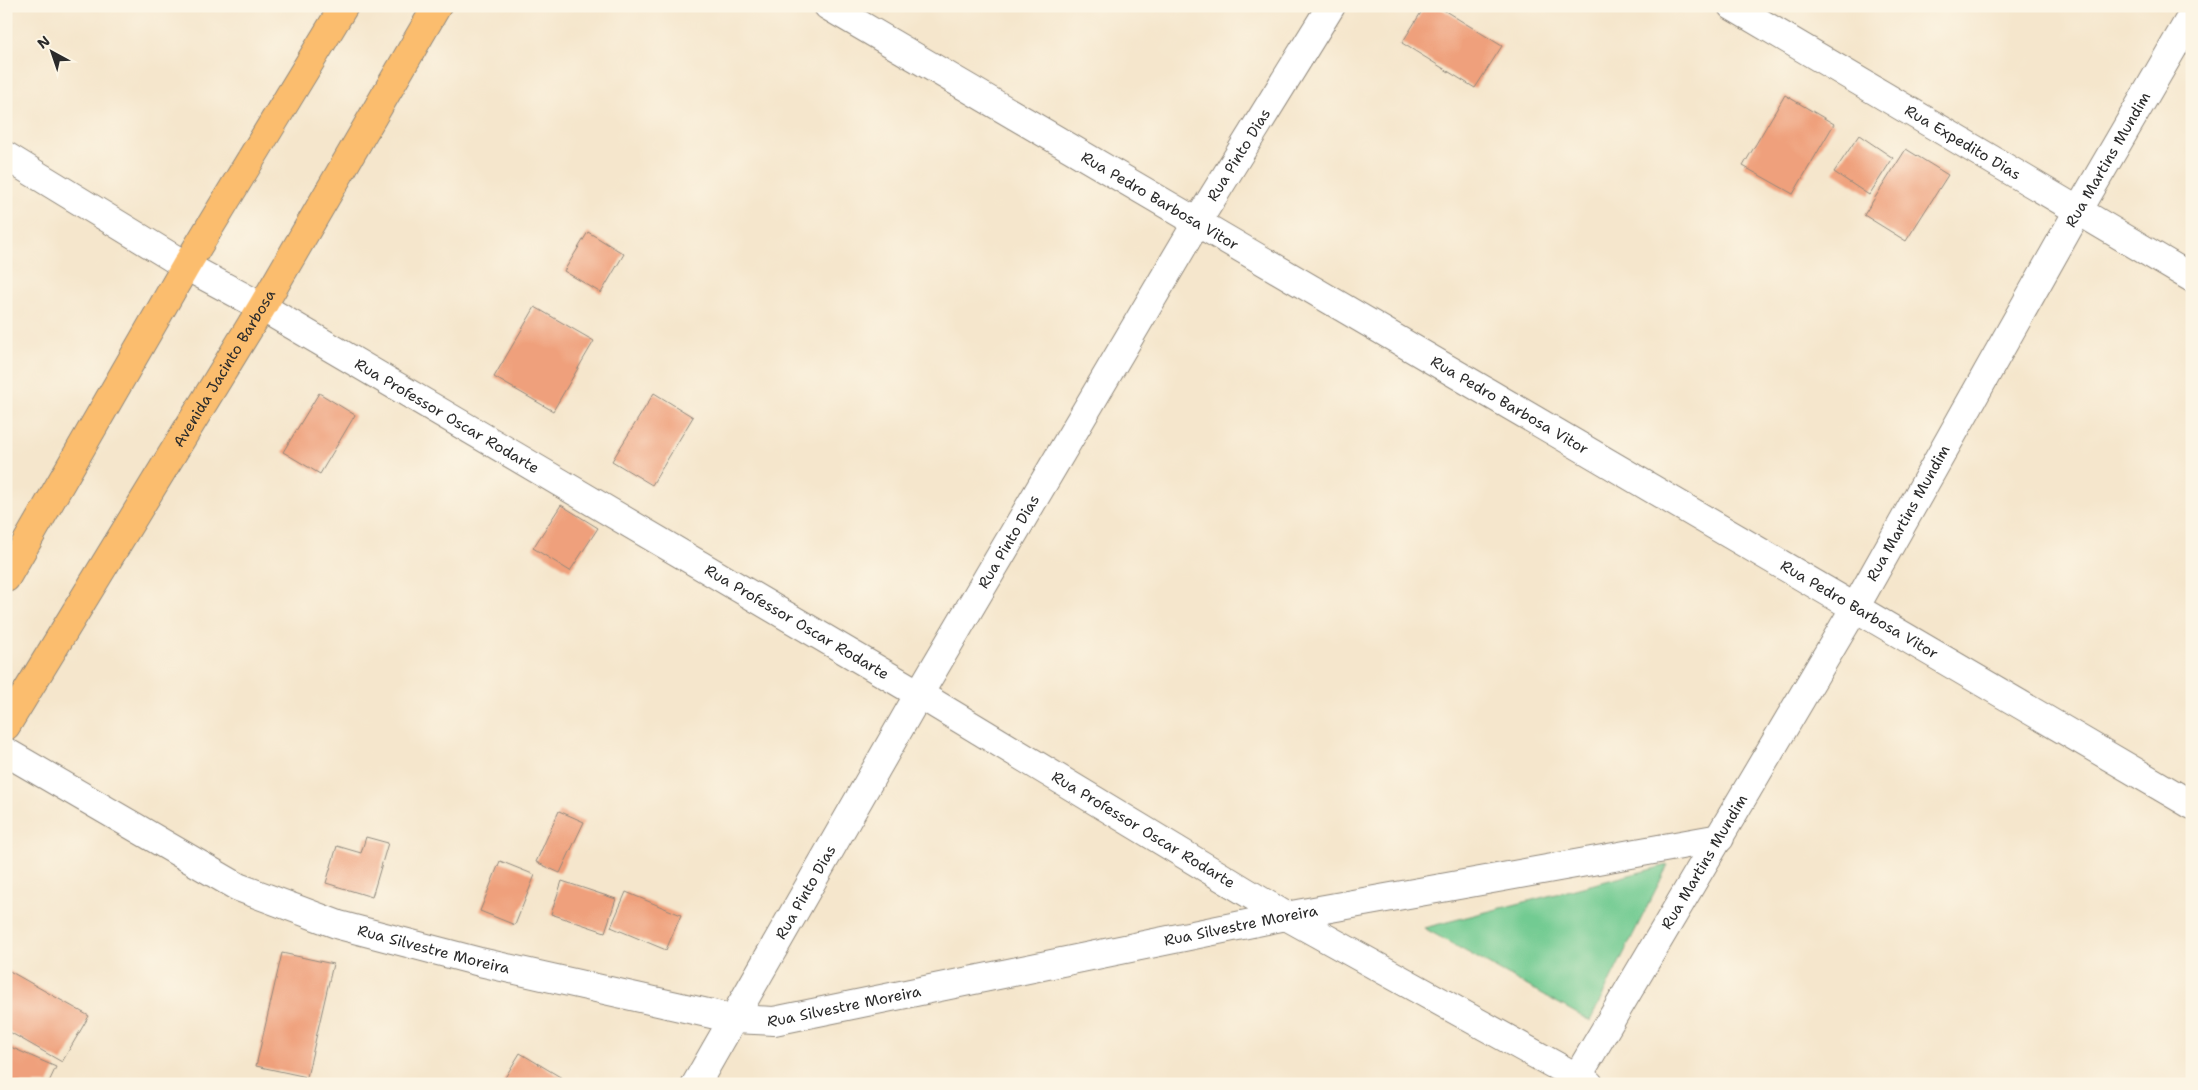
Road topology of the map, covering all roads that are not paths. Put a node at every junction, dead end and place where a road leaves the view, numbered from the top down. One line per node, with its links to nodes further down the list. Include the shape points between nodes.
1 (344, 6): 10 (main road)
2 (437, 6): 12 (main road, Avenida Jacinto Barbosa)
3 (828, 6): 9 (street, Rua Pedro Barbosa Vitor)
4 (1332, 6): 9 (street, Rua Pinto Dias)
5 (1732, 6): 8 (street, Rua Expedito Dias)
6 (2192, 15): 8 (street, Rua Martins Mundim)
7 (6, 156): 10 (street, Rua Professor Oscar Rodarte)
8 (2078, 210): 11 (street, Rua Expedito Dias); 14 (street, Rua Martins Mundim)
9 (1196, 224): 14 (street, Rua Pedro Barbosa Vitor); 15 (street, Rua Pinto Dias)
10 (186, 266): 12 (street, Rua Professor Oscar Rodarte); 13 (main road)
11 (2192, 278)
12 (262, 308): 15 (street, Rua Professor Oscar Rodarte); 16 (main road, Avenida Jacinto Barbosa)
13 (6, 578)
14 (1856, 606): 18 (street, Rua Pedro Barbosa Vitor); 19 (street, Rua Martins Mundim)
15 (919, 694): 20 (street, Rua Professor Oscar Rodarte); 21 (street, Rua Pinto Dias)
16 (6, 726)
17 (6, 752): 21 (street, Rua Silvestre Moreira, via 238,888 339,925 480,962)
18 (2192, 805)
19 (1720, 838): 20 (street, Rua Silvestre Moreira); 22 (street, Rua Martins Mundim)
20 (1286, 916): 21 (street, Rua Silvestre Moreira, via 774,1021); 22 (street, Rua Professor Oscar Rodarte)
21 (734, 1019): 23 (street, Rua Pinto Dias)
22 (1580, 1082)
23 (696, 1084)

